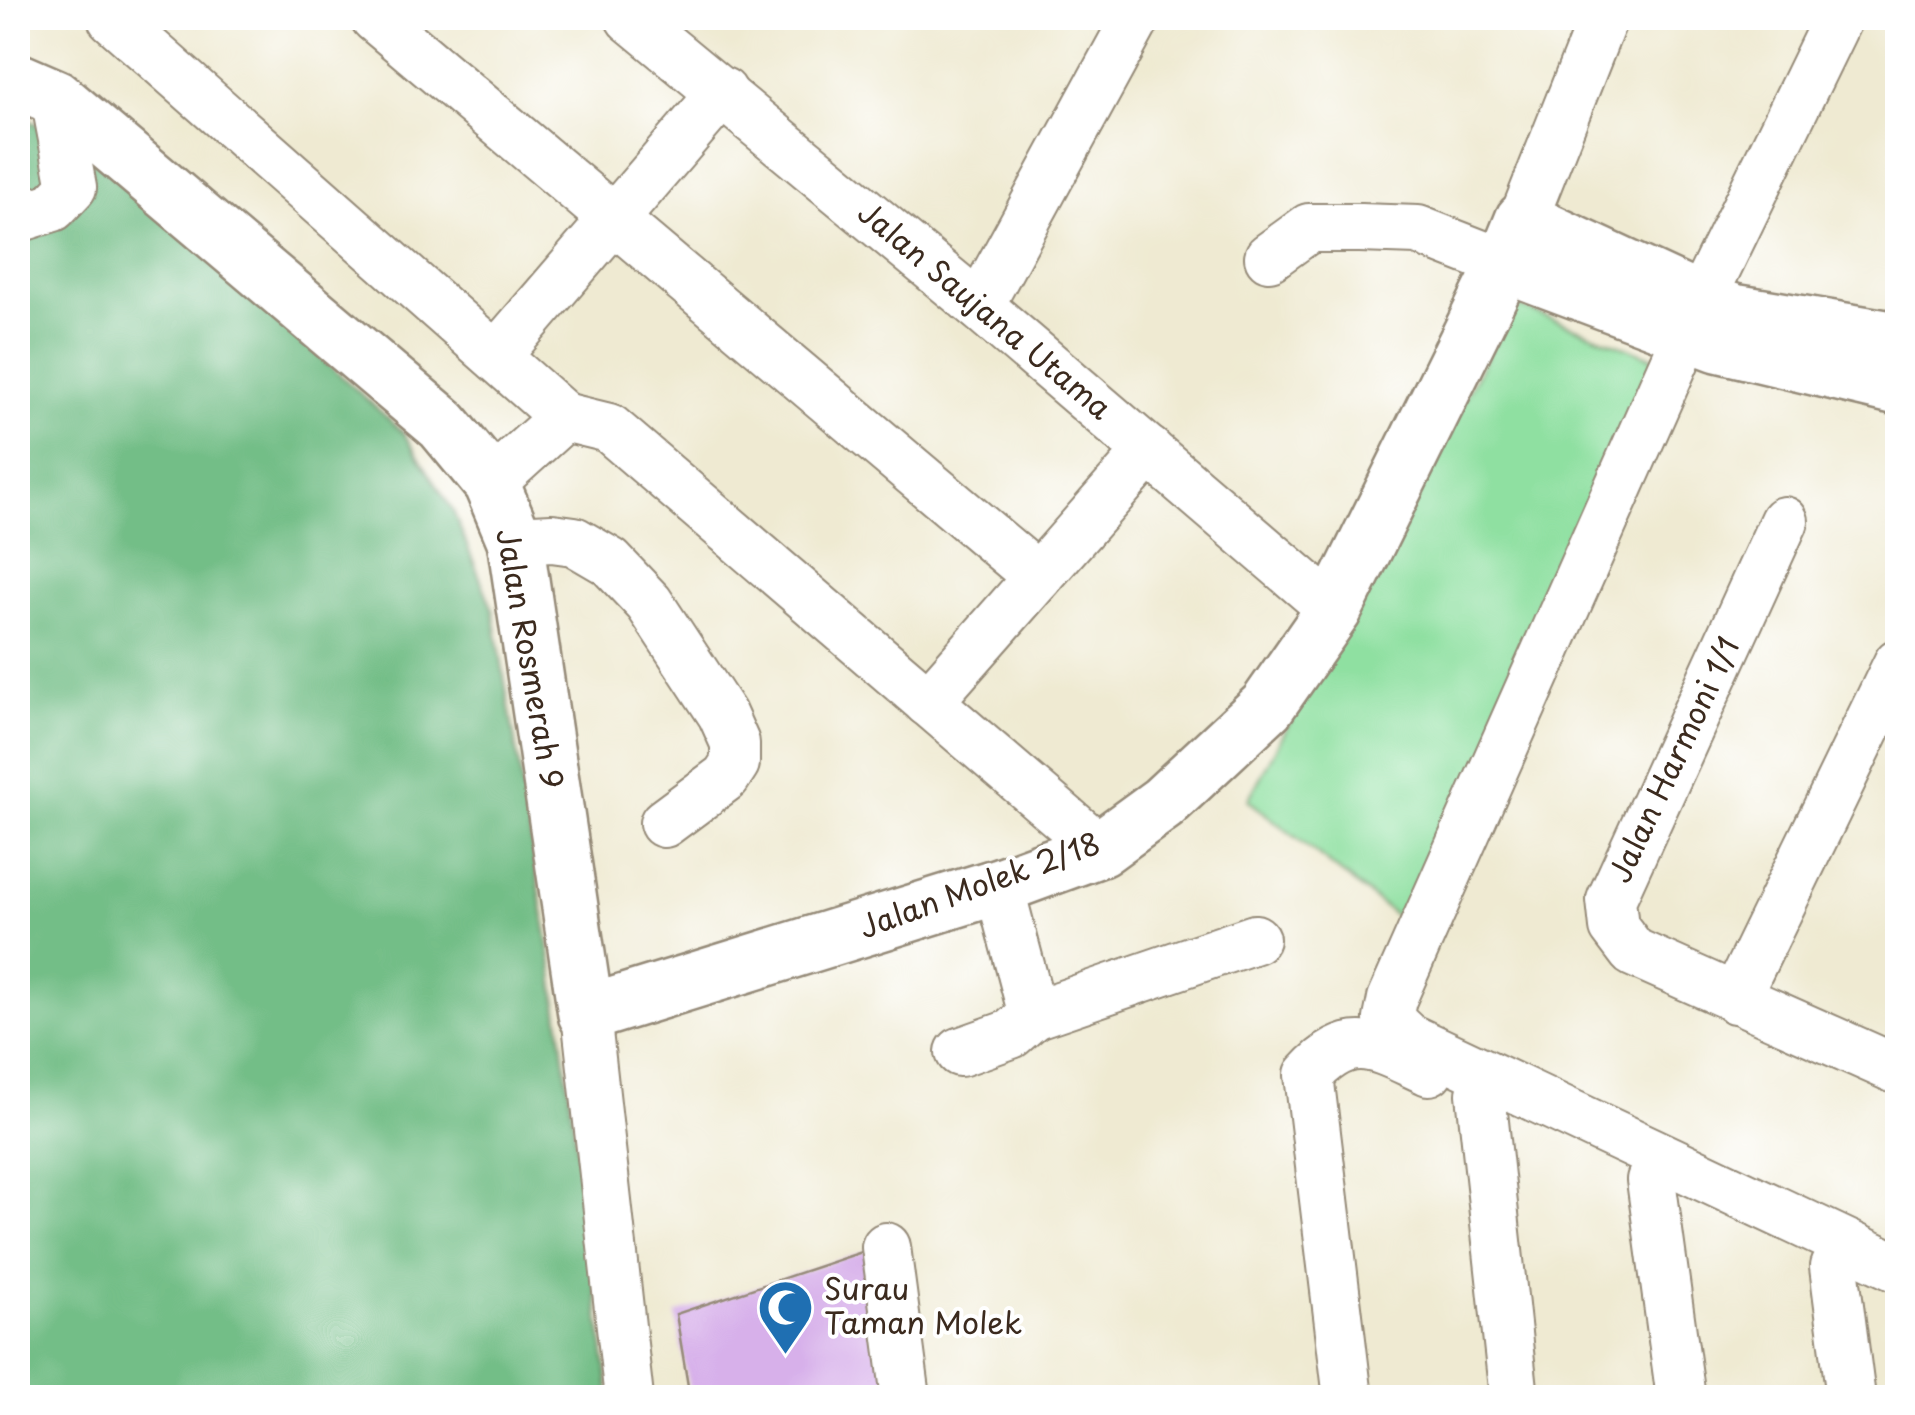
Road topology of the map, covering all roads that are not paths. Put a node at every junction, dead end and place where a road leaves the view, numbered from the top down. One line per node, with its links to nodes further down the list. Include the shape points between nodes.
1 (112, 18): 16 (street)
2 (376, 18): 10 (street)
3 (630, 18): 8 (street, Jalan Saujana Utama)
4 (1136, 18): 13 (street)
5 (1604, 18): 11 (street)
6 (1838, 18): 14 (street)
7 (36, 89): 9 (street, via 72,187 53,207); 19 (main road, Jalan Rosmerah 9, via 443,425)
8 (723, 92): 10 (street); 13 (street, Jalan Saujana Utama)
9 (18, 218)
10 (612, 218): 16 (street); 22 (street)
11 (1514, 242): 12 (street, via 1418,230 1309,228); 14 (main road); 23 (main road, Jalan Molek 2/18)
12 (1268, 257)
13 (979, 306): 18 (street, Jalan Saujana Utama)
14 (1694, 318): 15 (main road, via 1718,344); 39 (street, via 1388,1019 1407,1037)
15 (1888, 351)
16 (497, 355): 17 (street)
17 (564, 417): 19 (street); 25 (street, via 609,428)
18 (1149, 451): 22 (street); 23 (street, Jalan Saujana Utama)
19 (491, 483): 21 (main road, Jalan Rosmerah 9)
20 (1784, 521): 30 (street, Jalan Harmoni 1/1, via 1611,900 1614,927 1633,952)
21 (515, 540): 26 (street, via 574,541 610,562 649,603 727,723 736,754 726,777); 31 (main road, Jalan Rosmerah 9)
22 (1038, 577): 25 (street)
23 (1334, 610): 27 (main road, Jalan Molek 2/18, via 1267,706 1163,803)
24 (1898, 663): 30 (street)
25 (928, 702): 27 (street)
26 (664, 824)
27 (1100, 848): 28 (main road, Jalan Molek 2/18)
28 (999, 886): 31 (main road, Jalan Molek 2/18); 32 (street)
29 (1255, 939): 32 (street)
30 (1735, 999): 34 (street, Jalan Harmoni 1/1)
31 (586, 1014): 41 (street, Jalan Rosmerah 9)
32 (1033, 1015): 33 (street, via 1011,1034)
33 (960, 1052)
34 (1898, 1070)
35 (1481, 1094): 36 (street); 43 (street, via 1363,1045 1326,1056 1309,1076); 44 (street)
36 (1652, 1180): 38 (street); 45 (street)
37 (886, 1248): 42 (street)
38 (1834, 1267): 40 (street); 46 (street)
39 (1898, 1268)
40 (1898, 1297)
41 (629, 1398)
42 (906, 1398)
43 (1348, 1398)
44 (1514, 1398)
45 (1681, 1398)
46 (1851, 1398)

